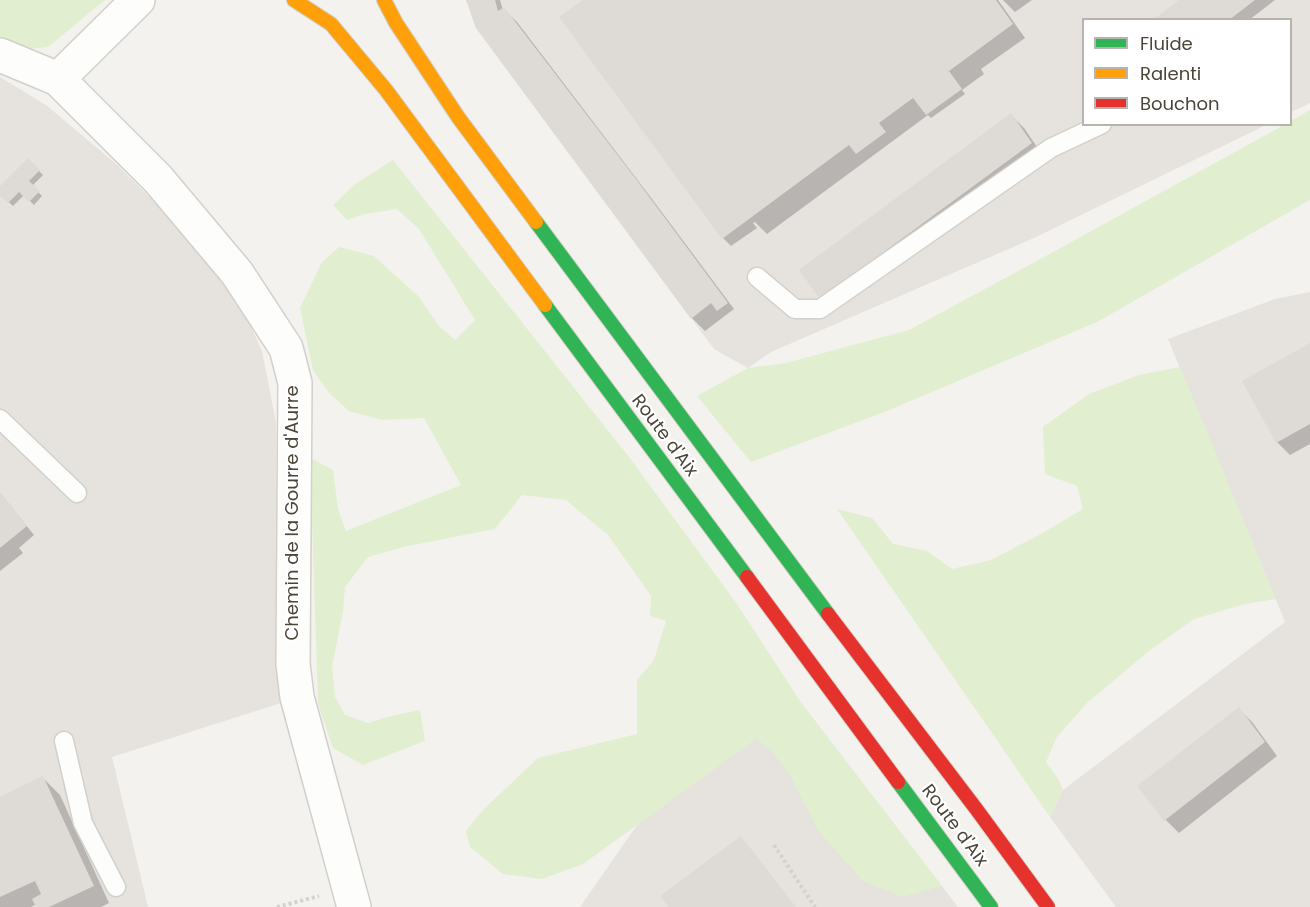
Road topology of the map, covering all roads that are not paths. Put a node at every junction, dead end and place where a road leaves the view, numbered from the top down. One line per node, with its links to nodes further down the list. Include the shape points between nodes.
1 (138, 0): 5 (street)
2 (294, 0): 13 (main road, Route d'Aix, via 331,24 386,90)
3 (384, 0): 14 (main road, Route d'Aix, via 458,117)
4 (0, 55): 5 (street, Chemin de la Gourre d'Aurre)
5 (58, 79): 12 (street, Chemin de la Gourre d'Aurre, via 158,179 237,273 286,348 295,383 293,664 297,697)
6 (1098, 126): 7 (lane, via 1051,148 820,309 795,309)
7 (756, 277)
8 (0, 419): 9 (lane)
9 (77, 494)
10 (64, 741): 11 (lane, via 83,823)
11 (116, 887)
12 (350, 893)
13 (991, 907)
14 (1048, 907)

